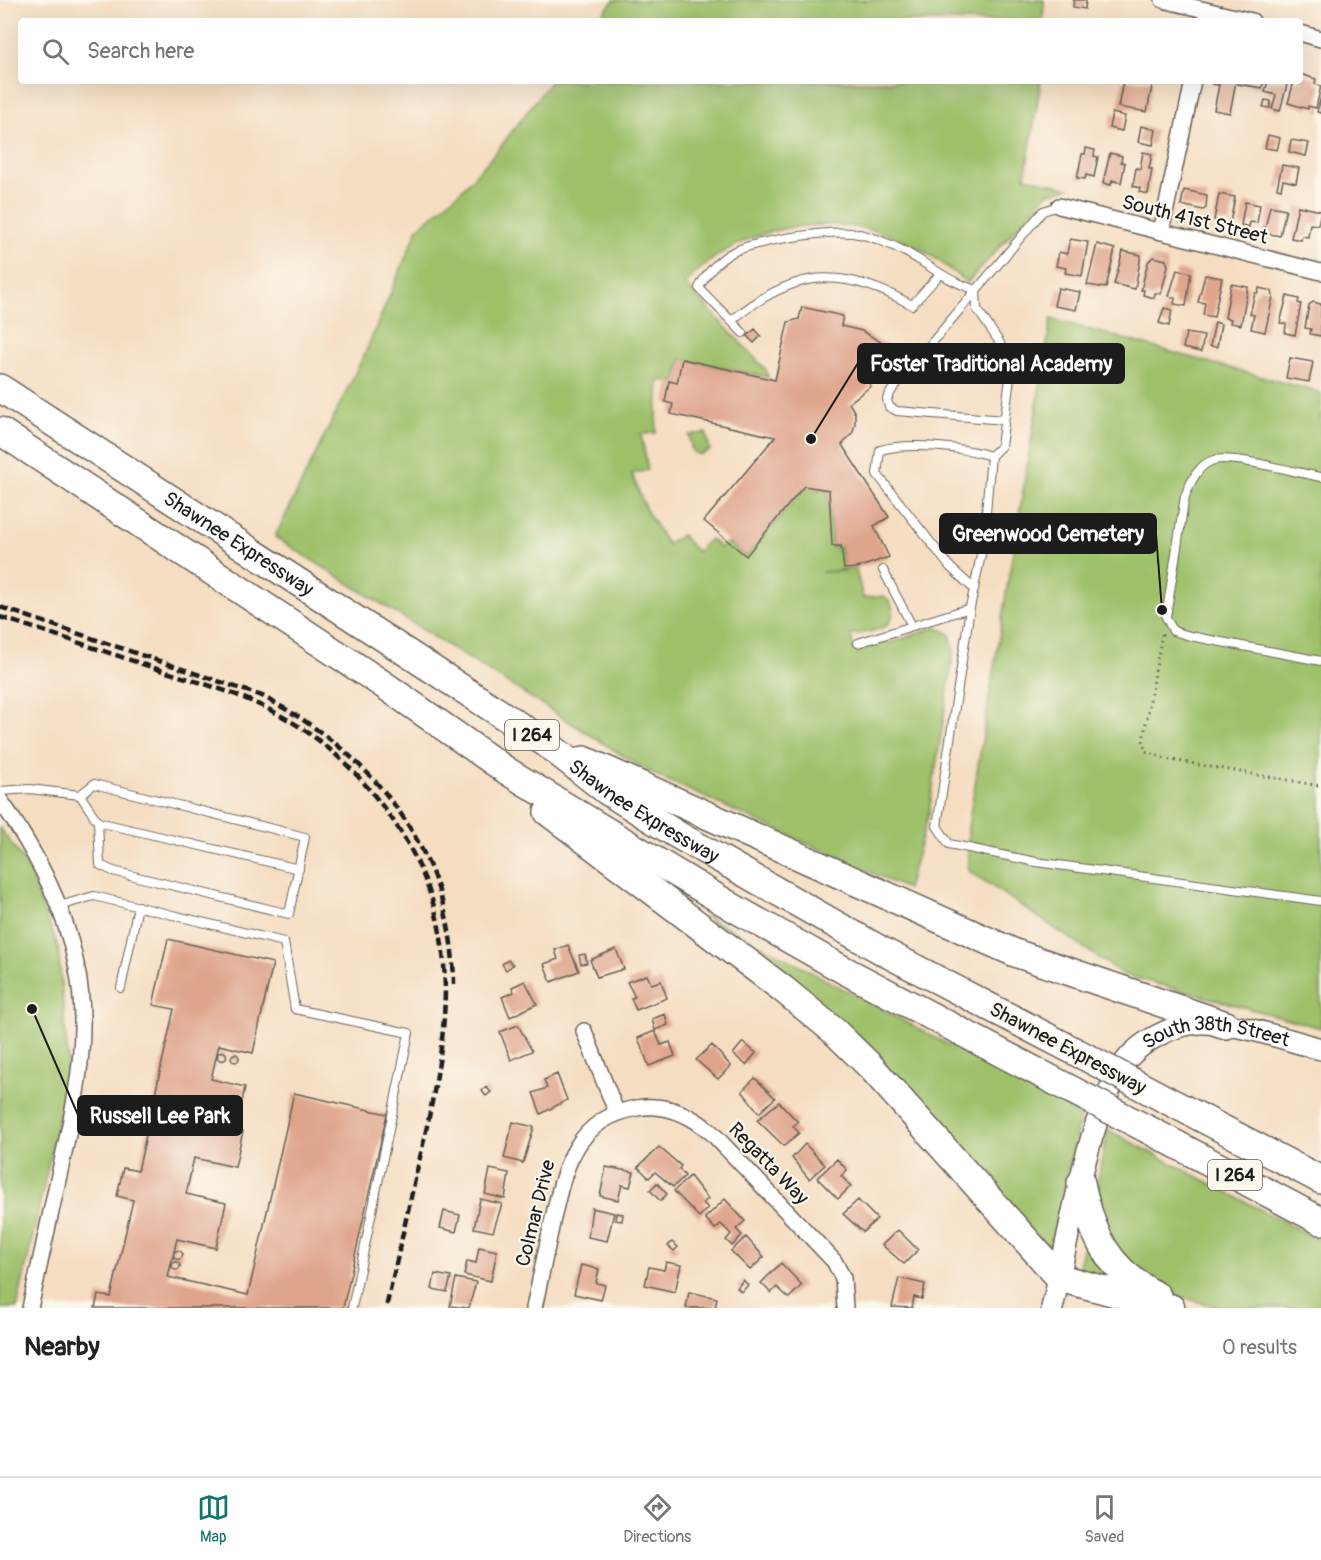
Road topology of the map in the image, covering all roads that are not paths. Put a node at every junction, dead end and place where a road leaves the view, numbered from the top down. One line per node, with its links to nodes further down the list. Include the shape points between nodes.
1 (1163, 0): 2 (street)
2 (1209, 10): 3 (street)
3 (1240, 18)
4 (1303, 34): 5 (street)
5 (1321, 39)
6 (1192, 84): 8 (street)
7 (1059, 206): 8 (street, South 41st Street); 11 (lane, via 1043,211)
8 (1161, 232): 9 (street, South 41st Street)
9 (1321, 272)
10 (940, 274): 11 (lane); 12 (lane, via 912,304 869,283 839,278 807,279 779,288); 12 (lane, via 905,251 852,232 766,243 733,252 704,276 699,288)
11 (976, 291): 15 (lane, via 977,309 1000,343 1010,378); 15 (lane, via 887,399 889,407 897,411)
12 (731, 321): 13 (lane)
13 (743, 333)
14 (0, 388): 25 (highway, Shawnee Expressway / I 264)
15 (1004, 420): 17 (lane, via 1001,446)
16 (0, 431): 26 (highway, Shawnee Expressway / I 264)
17 (991, 456): 20 (lane, via 983,544); 20 (lane, via 977,451 895,446 880,450 877,474 950,567)
18 (1321, 477): 24 (lane, via 1232,460 1214,460 1202,467 1185,496 1166,617 1173,631 1190,636)
19 (883, 570): 22 (lane)
20 (974, 589): 21 (lane)
21 (970, 608): 22 (lane); 32 (lane, via 936,826 949,844 1036,862)
22 (912, 626): 23 (lane)
23 (858, 643)
24 (1321, 661)
25 (547, 744): 36 (highway, via 1016,953); 40 (highway, Shawnee Expressway / I 264, bridge, via 607,791 686,840 886,953)
26 (507, 771): 42 (highway, Shawnee Expressway / I 264, bridge, via 842,969); 43 (highway, via 538,805 834,1031)
27 (0, 791): 28 (lane, via 30,789)
28 (80, 795): 30 (lane); 31 (lane, via 94,784 305,837)
29 (0, 800): 33 (street, via 28,838)
30 (98, 822): 31 (lane); 31 (lane, via 100,865 289,914)
31 (298, 869)
32 (1321, 901)
33 (59, 906): 34 (lane, via 94,896); 44 (street, via 76,963 82,1016 81,1067)
34 (138, 906): 35 (lane); 45 (lane, via 284,942 295,1009 409,1033)
35 (121, 988)
36 (1226, 1025): 38 (main road, South 38th Street); 41 (main road, South 38th Street, via 1199,1023 1172,1028 1125,1062 1093,1134)
37 (584, 1031): 39 (street)
38 (1321, 1049)
39 (616, 1112): 46 (street, Colmar Drive, via 588,1132 566,1166); 47 (street, Regatta Way, via 662,1107 701,1123 834,1261 843,1278)
40 (1321, 1180)
41 (1081, 1183): 43 (main road, South 38th Street); 50 (highway, via 1092,1226 1109,1258 1127,1279)
42 (1321, 1221)
43 (1060, 1278): 48 (main road, South 38th Street); 49 (highway)
44 (30, 1308)
45 (352, 1308)
46 (534, 1308)
47 (845, 1308)
48 (1053, 1308)
49 (1171, 1308)
50 (1187, 1308)

